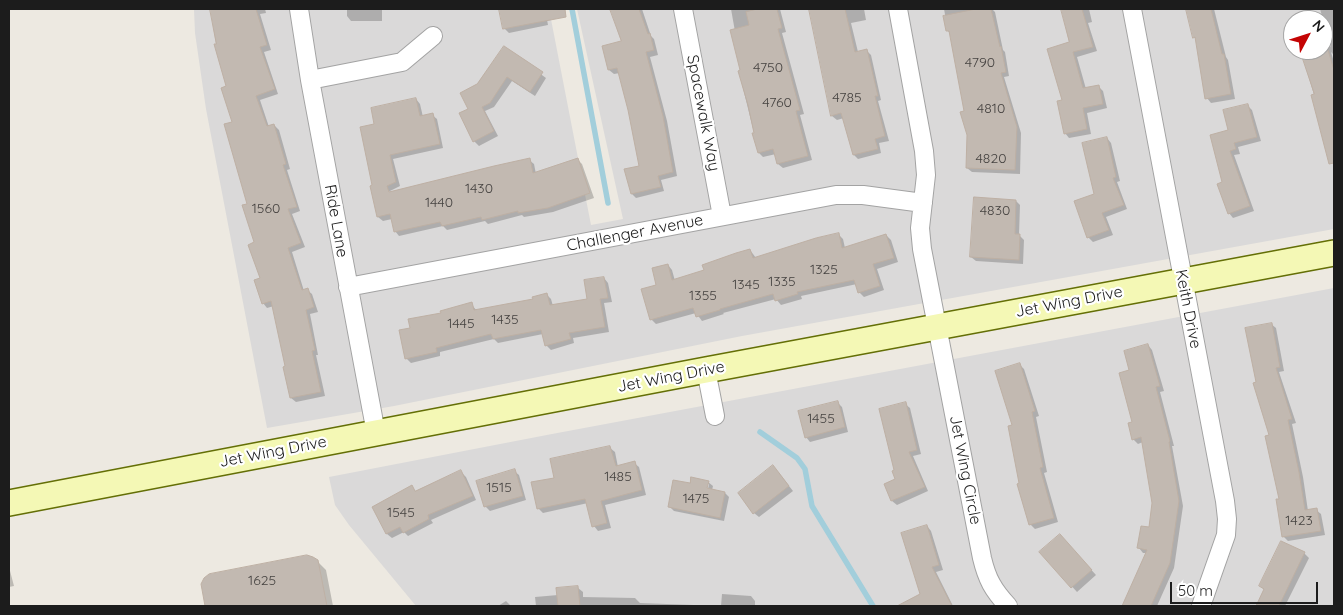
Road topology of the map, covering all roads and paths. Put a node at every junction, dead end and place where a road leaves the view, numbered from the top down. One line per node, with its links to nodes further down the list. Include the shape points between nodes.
1 (300, 9): 6 (street, Ride Lane)
2 (683, 9): 8 (street, Spacewalk Way)
3 (898, 9): 7 (street, Jet Wing Circle, via 924,151)
4 (1132, 9): 10 (street, Keith Drive)
5 (433, 36): 6 (street, via 402,62)
6 (310, 80): 11 (street, Ride Lane)
7 (923, 203): 8 (street, Challenger Avenue, via 836,195); 12 (street, Jet Wing Circle, via 922,249)
8 (722, 216): 11 (street, Challenger Avenue)
9 (1334, 254): 10 (main road, Jet Wing Drive)
10 (1183, 280): 12 (main road, Jet Wing Drive); 18 (street, Keith Drive, via 1227,519 1222,551)
11 (348, 287): 15 (street, Ride Lane)
12 (936, 328): 13 (main road, Jet Wing Drive); 17 (street, Jet Wing Circle, via 987,578)
13 (706, 370): 14 (street); 15 (main road, Jet Wing Drive)
14 (715, 416)
15 (376, 433): 16 (main road, Jet Wing Drive)
16 (9, 503)
17 (1008, 606)
18 (1200, 606)

